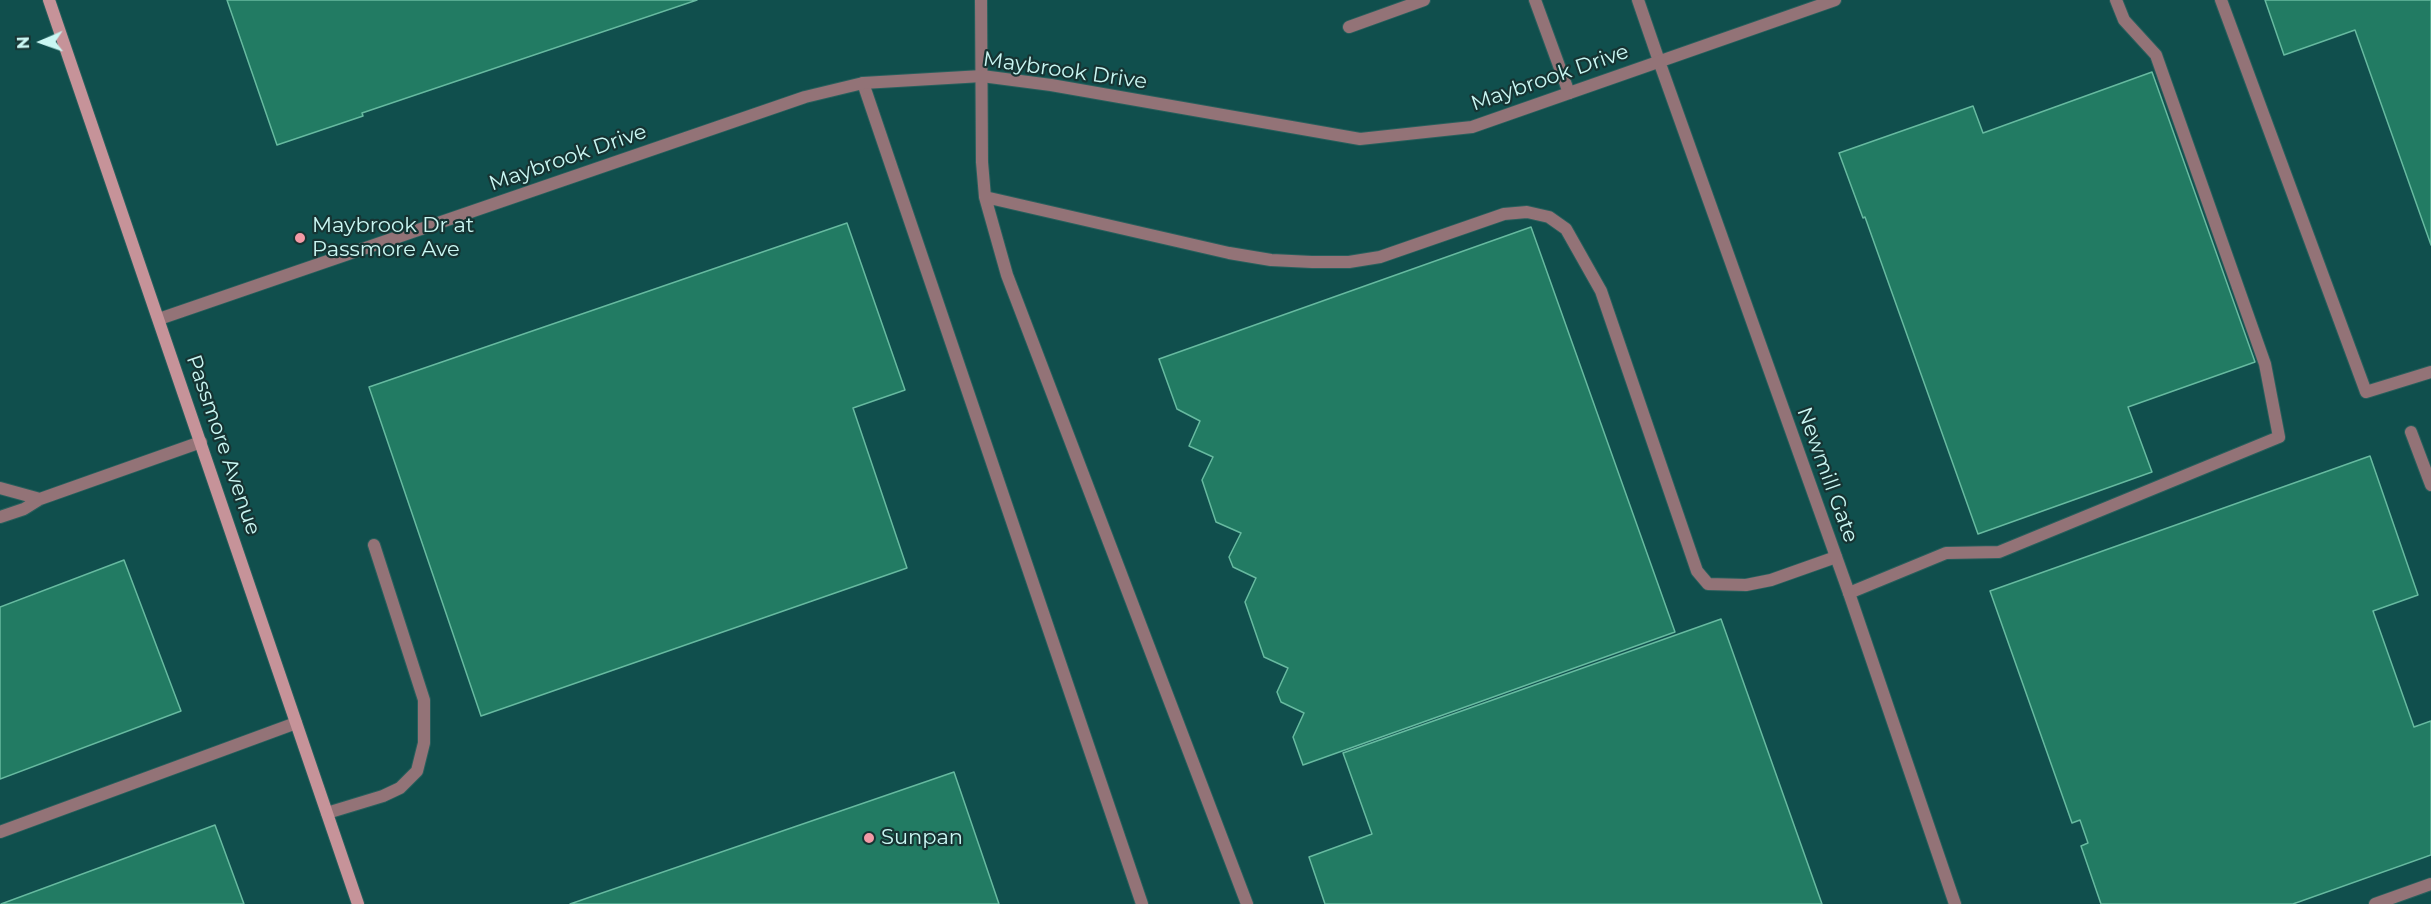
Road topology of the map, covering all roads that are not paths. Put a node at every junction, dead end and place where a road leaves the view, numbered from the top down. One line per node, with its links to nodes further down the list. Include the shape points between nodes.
1 (49, 0): 15 (street, Passmore Avenue)
2 (981, 0): 11 (street)
3 (1424, 0): 9 (street)
4 (1535, 0): 13 (street)
5 (1638, 0): 10 (street, Newmill Gate)
6 (1834, 0): 10 (street, Maybrook Drive)
7 (2116, 0): 25 (street, via 2124,21 2156,55 2265,364 2279,437 1999,552 1946,553)
8 (2221, 0): 16 (street, via 2366,392)
9 (1349, 27)
10 (1659, 61): 13 (street, Maybrook Drive); 24 (street, Newmill Gate)
11 (982, 76): 12 (street, Maybrook Drive); 13 (street, Maybrook Drive, via 1360,139 1472,127); 14 (street)
12 (863, 84): 15 (street, Maybrook Drive, via 794,101); 31 (street)
13 (1569, 93)
14 (985, 197): 24 (street, via 1229,253 1312,262 1380,257 1504,214 1527,212 1549,217 1566,229 1601,291 1697,571 1708,584 1746,585); 32 (street, via 1007,275)
15 (159, 319): 18 (street, Passmore Avenue)
16 (2431, 372)
17 (2411, 432): 19 (street)
18 (201, 442): 21 (street); 26 (street, Passmore Avenue)
19 (2431, 484)
20 (0, 488): 21 (street)
21 (40, 499): 22 (street)
22 (0, 518)
23 (374, 545): 27 (street, via 423,700 424,743 417,771 400,789)
24 (1836, 557): 25 (street, Newmill Gate)
25 (1849, 593): 33 (street, Newmill Gate)
26 (296, 723): 27 (street, Passmore Avenue); 28 (street)
27 (327, 813): 30 (street, Passmore Avenue)
28 (0, 832)
29 (2431, 884): 34 (street)
30 (358, 904)
31 (1142, 904)
32 (1247, 904)
33 (1955, 904)
34 (2375, 904)

